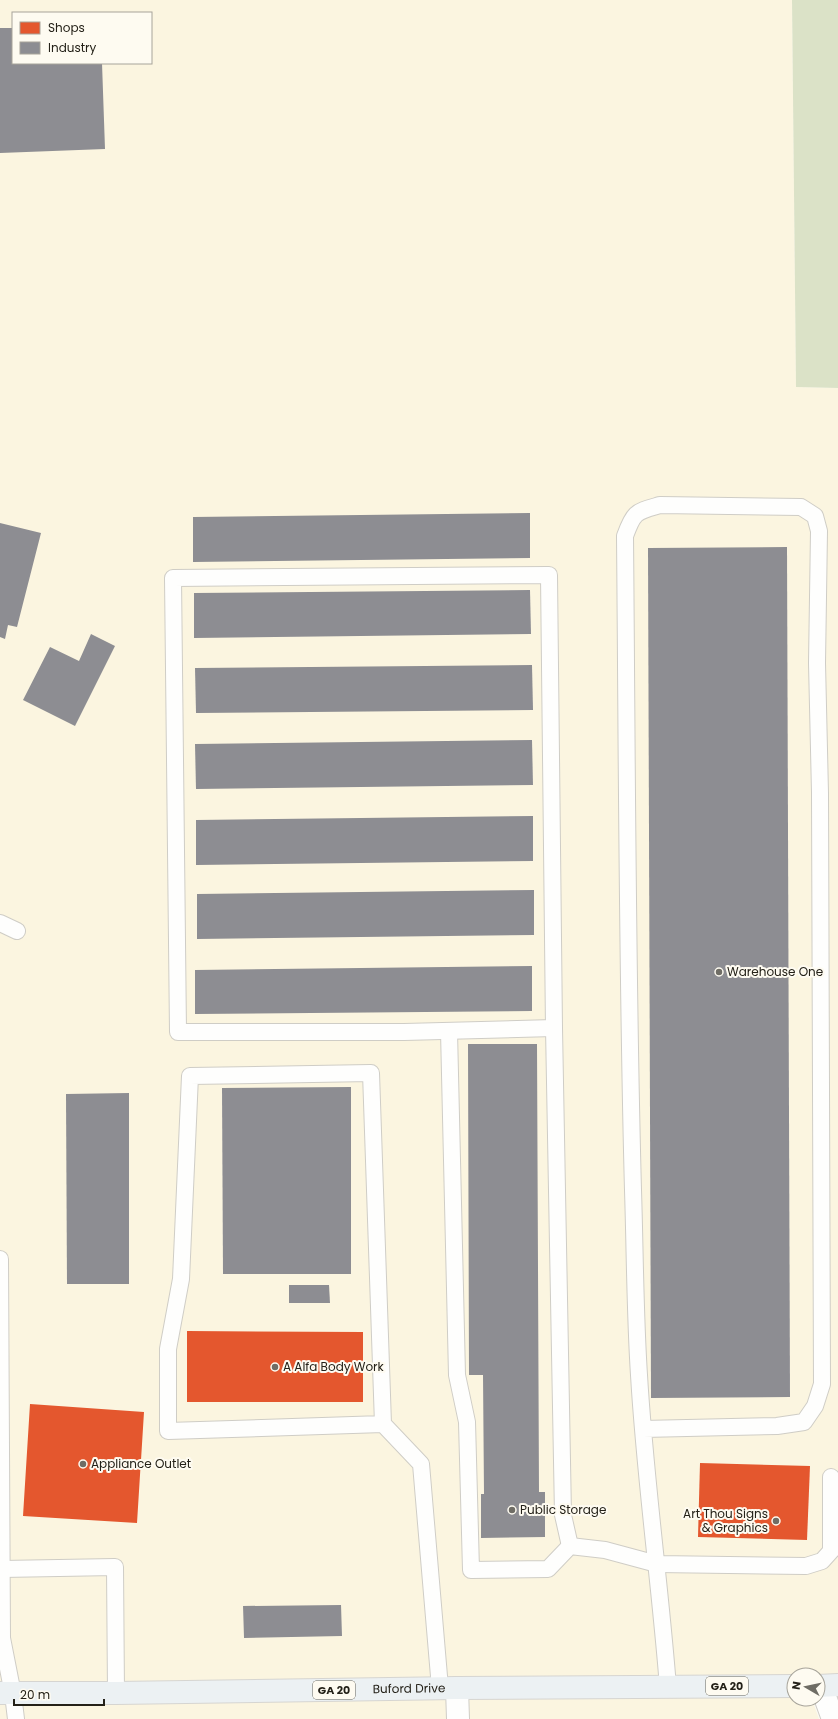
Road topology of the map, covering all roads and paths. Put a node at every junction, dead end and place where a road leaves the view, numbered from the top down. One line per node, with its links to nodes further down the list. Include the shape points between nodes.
1 (0, 923): 2 (lane)
2 (17, 931)
3 (554, 1028): 4 (lane); 4 (lane, via 549,575 174,578 178,1032); 9 (lane, via 563,1515)
4 (450, 1031): 9 (lane, via 456,1375 467,1422 471,1570 548,1569)
5 (0, 1259): 11 (lane)
6 (383, 1424): 6 (lane, via 168,1431 168,1349 181,1279 190,1076 371,1073); 15 (lane, via 421,1464)
7 (643, 1429): 7 (lane, via 638,1367 630,1095 625,536 631,518 638,511 660,505 801,507 815,516 819,531 817,663 820,794 822,1384 815,1406 804,1422 777,1426); 10 (lane)
8 (831, 1478): 10 (lane, via 831,1552 822,1561 806,1566)
9 (570, 1546): 10 (lane, via 605,1550)
10 (657, 1564): 14 (lane)
11 (2, 1569): 16 (lane, via 2,1638); 17 (lane, via 115,1567)
12 (786, 1686): 14 (highway, Buford Drive / GA 20)
13 (826, 1686): 20 (street)
14 (668, 1687): 15 (highway, Buford Drive / GA 20)
15 (448, 1688): 17 (highway, Buford Drive / GA 20); 19 (street)
16 (7, 1693): 17 (highway, Buford Drive / GA 20); 18 (lane)
17 (116, 1693)
18 (16, 1719)
19 (458, 1719)
20 (833, 1719)

